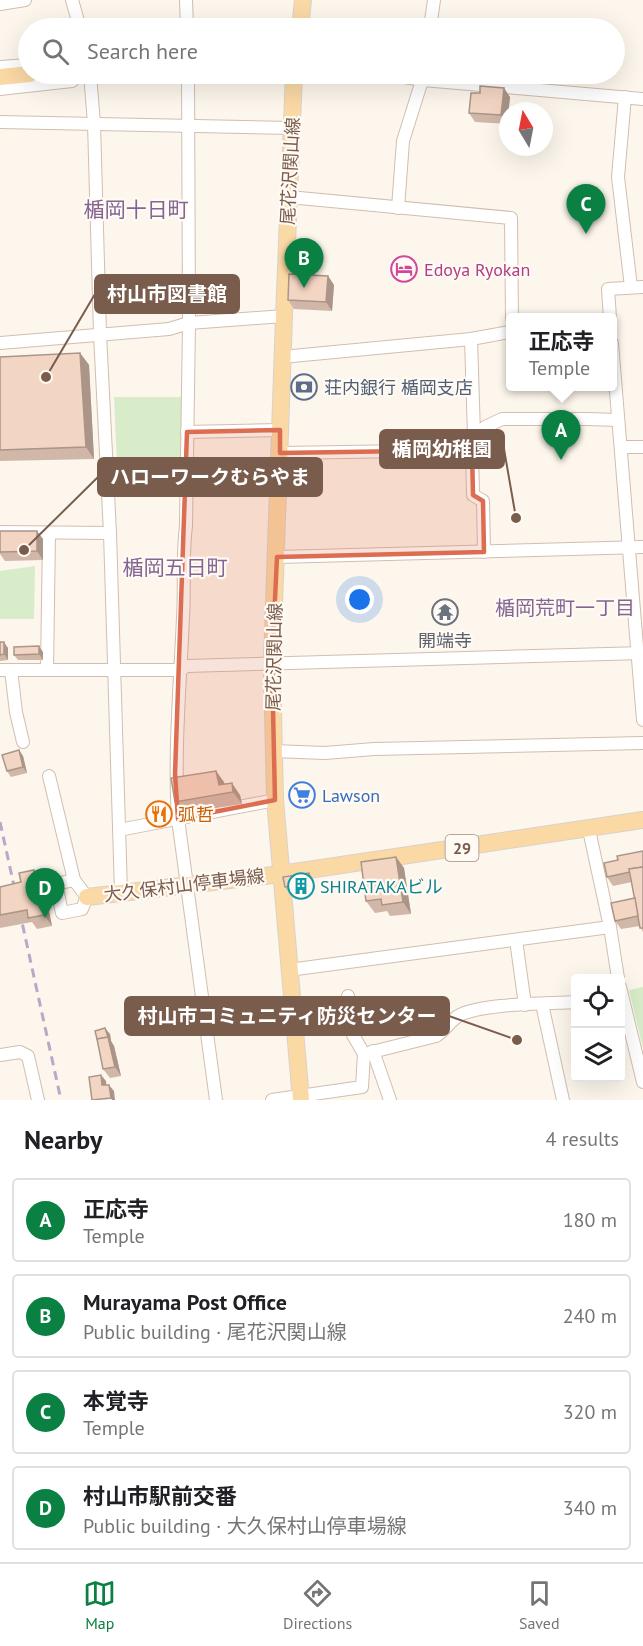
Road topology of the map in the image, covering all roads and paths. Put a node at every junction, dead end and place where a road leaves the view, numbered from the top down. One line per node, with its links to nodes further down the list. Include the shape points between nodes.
1 (25, 0): 6 (street)
2 (72, 0): 7 (street)
3 (186, 0): 8 (street)
4 (303, 0): 9 (main road)
5 (434, 0): 10 (street)
6 (0, 4)
7 (77, 18)
8 (187, 18)
9 (301, 18)
10 (431, 18)
11 (18, 66): 12 (street)
12 (0, 67)
13 (18, 75): 14 (main road)
14 (0, 77)
15 (45, 84): 21 (street)
16 (91, 84): 25 (street)
17 (189, 84): 26 (street)
18 (294, 84): 27 (main road, 尾花沢関山線)
19 (422, 84): 29 (street, via 404,141)
20 (494, 84): 22 (street)
21 (0, 89)
22 (625, 97): 23 (street); 30 (street, via 618,177)
23 (643, 99)
24 (0, 122): 25 (street)
25 (94, 123): 26 (street); 36 (street)
26 (190, 126): 27 (street); 34 (street)
27 (292, 128): 28 (main road, 尾花沢関山線)
28 (289, 197): 29 (street); 33 (main road, 尾花沢関山線)
29 (398, 208): 31 (street, via 511,218)
30 (637, 287): 32 (street, via 608,289)
31 (512, 313)
32 (610, 313)
33 (284, 316): 34 (street); 39 (main road, 尾花沢関山線)
34 (189, 324): 36 (street); 43 (street)
35 (506, 333): 37 (street)
36 (99, 334): 38 (street); 51 (street)
37 (471, 339): 39 (street); 44 (street)
38 (0, 343)
39 (282, 357): 42 (main road, 尾花沢関山線)
40 (616, 391): 41 (street)
41 (618, 420): 44 (street, via 502,419); 45 (street)
42 (280, 430): 43 (street); 48 (main road, 尾花沢関山線)
43 (187, 432): 61 (street)
44 (474, 435): 47 (street)
45 (621, 447): 46 (street); 52 (street)
46 (643, 447)
47 (472, 450): 48 (street); 54 (street, via 472,495 483,501)
48 (280, 453): 55 (main road, 尾花沢関山線)
49 (0, 532): 50 (street)
50 (49, 533): 51 (street); 59 (street)
51 (110, 533): 60 (street)
52 (629, 547): 53 (street); 54 (street); 56 (street)
53 (643, 547)
54 (484, 552): 55 (street)
55 (277, 557): 57 (main road, 尾花沢関山線)
56 (640, 653): 57 (street); 62 (street)
57 (272, 663): 61 (street, via 187,666); 65 (main road, 尾花沢関山線)
58 (6, 670): 59 (street); 63 (street)
59 (46, 670): 60 (street)
60 (113, 670): 61 (street); 70 (street)
61 (180, 670): 68 (street, via 175,774)
62 (643, 720)
63 (23, 742)
64 (643, 743): 65 (street)
65 (273, 752): 67 (main road, 尾花沢関山線)
66 (49, 777): 73 (street)
67 (275, 800): 68 (street); 72 (main road, 尾花沢関山線)
68 (178, 819): 70 (street); 74 (street)
69 (643, 820): 71 (main road, 29)
70 (118, 830): 75 (street)
71 (589, 830): 72 (main road, 29); 77 (street)
72 (281, 874): 74 (main road, 大久保村山停車場線); 79 (main road, 尾花沢関山線)
73 (74, 880): 76 (street); 76 (street, via 56,884 62,913 82,909)
74 (187, 885): 75 (main road, 大久保村山停車場線); 91 (street)
75 (121, 892): 76 (main road, 大久保村山停車場線)
76 (87, 897)
77 (610, 927): 78 (street); 80 (street)
78 (516, 940): 79 (street); 84 (street)
79 (289, 970): 89 (main road, 尾花沢関山線)
80 (618, 974)
81 (348, 996): 86 (street, via 353,1035)
82 (571, 1002): 83 (street)
83 (542, 1004): 84 (street); 94 (street)
84 (525, 1005): 86 (street, via 472,1010 456,1016 436,1036)
85 (625, 1008): 88 (street)
86 (368, 1053): 89 (street, via 362,1087); 93 (street)
87 (0, 1055): 90 (street, via 20,1052 28,1056)
88 (643, 1082)
89 (301, 1097): 92 (street)
90 (38, 1100)
91 (216, 1100)
92 (272, 1100)
93 (390, 1100)
94 (563, 1100)

